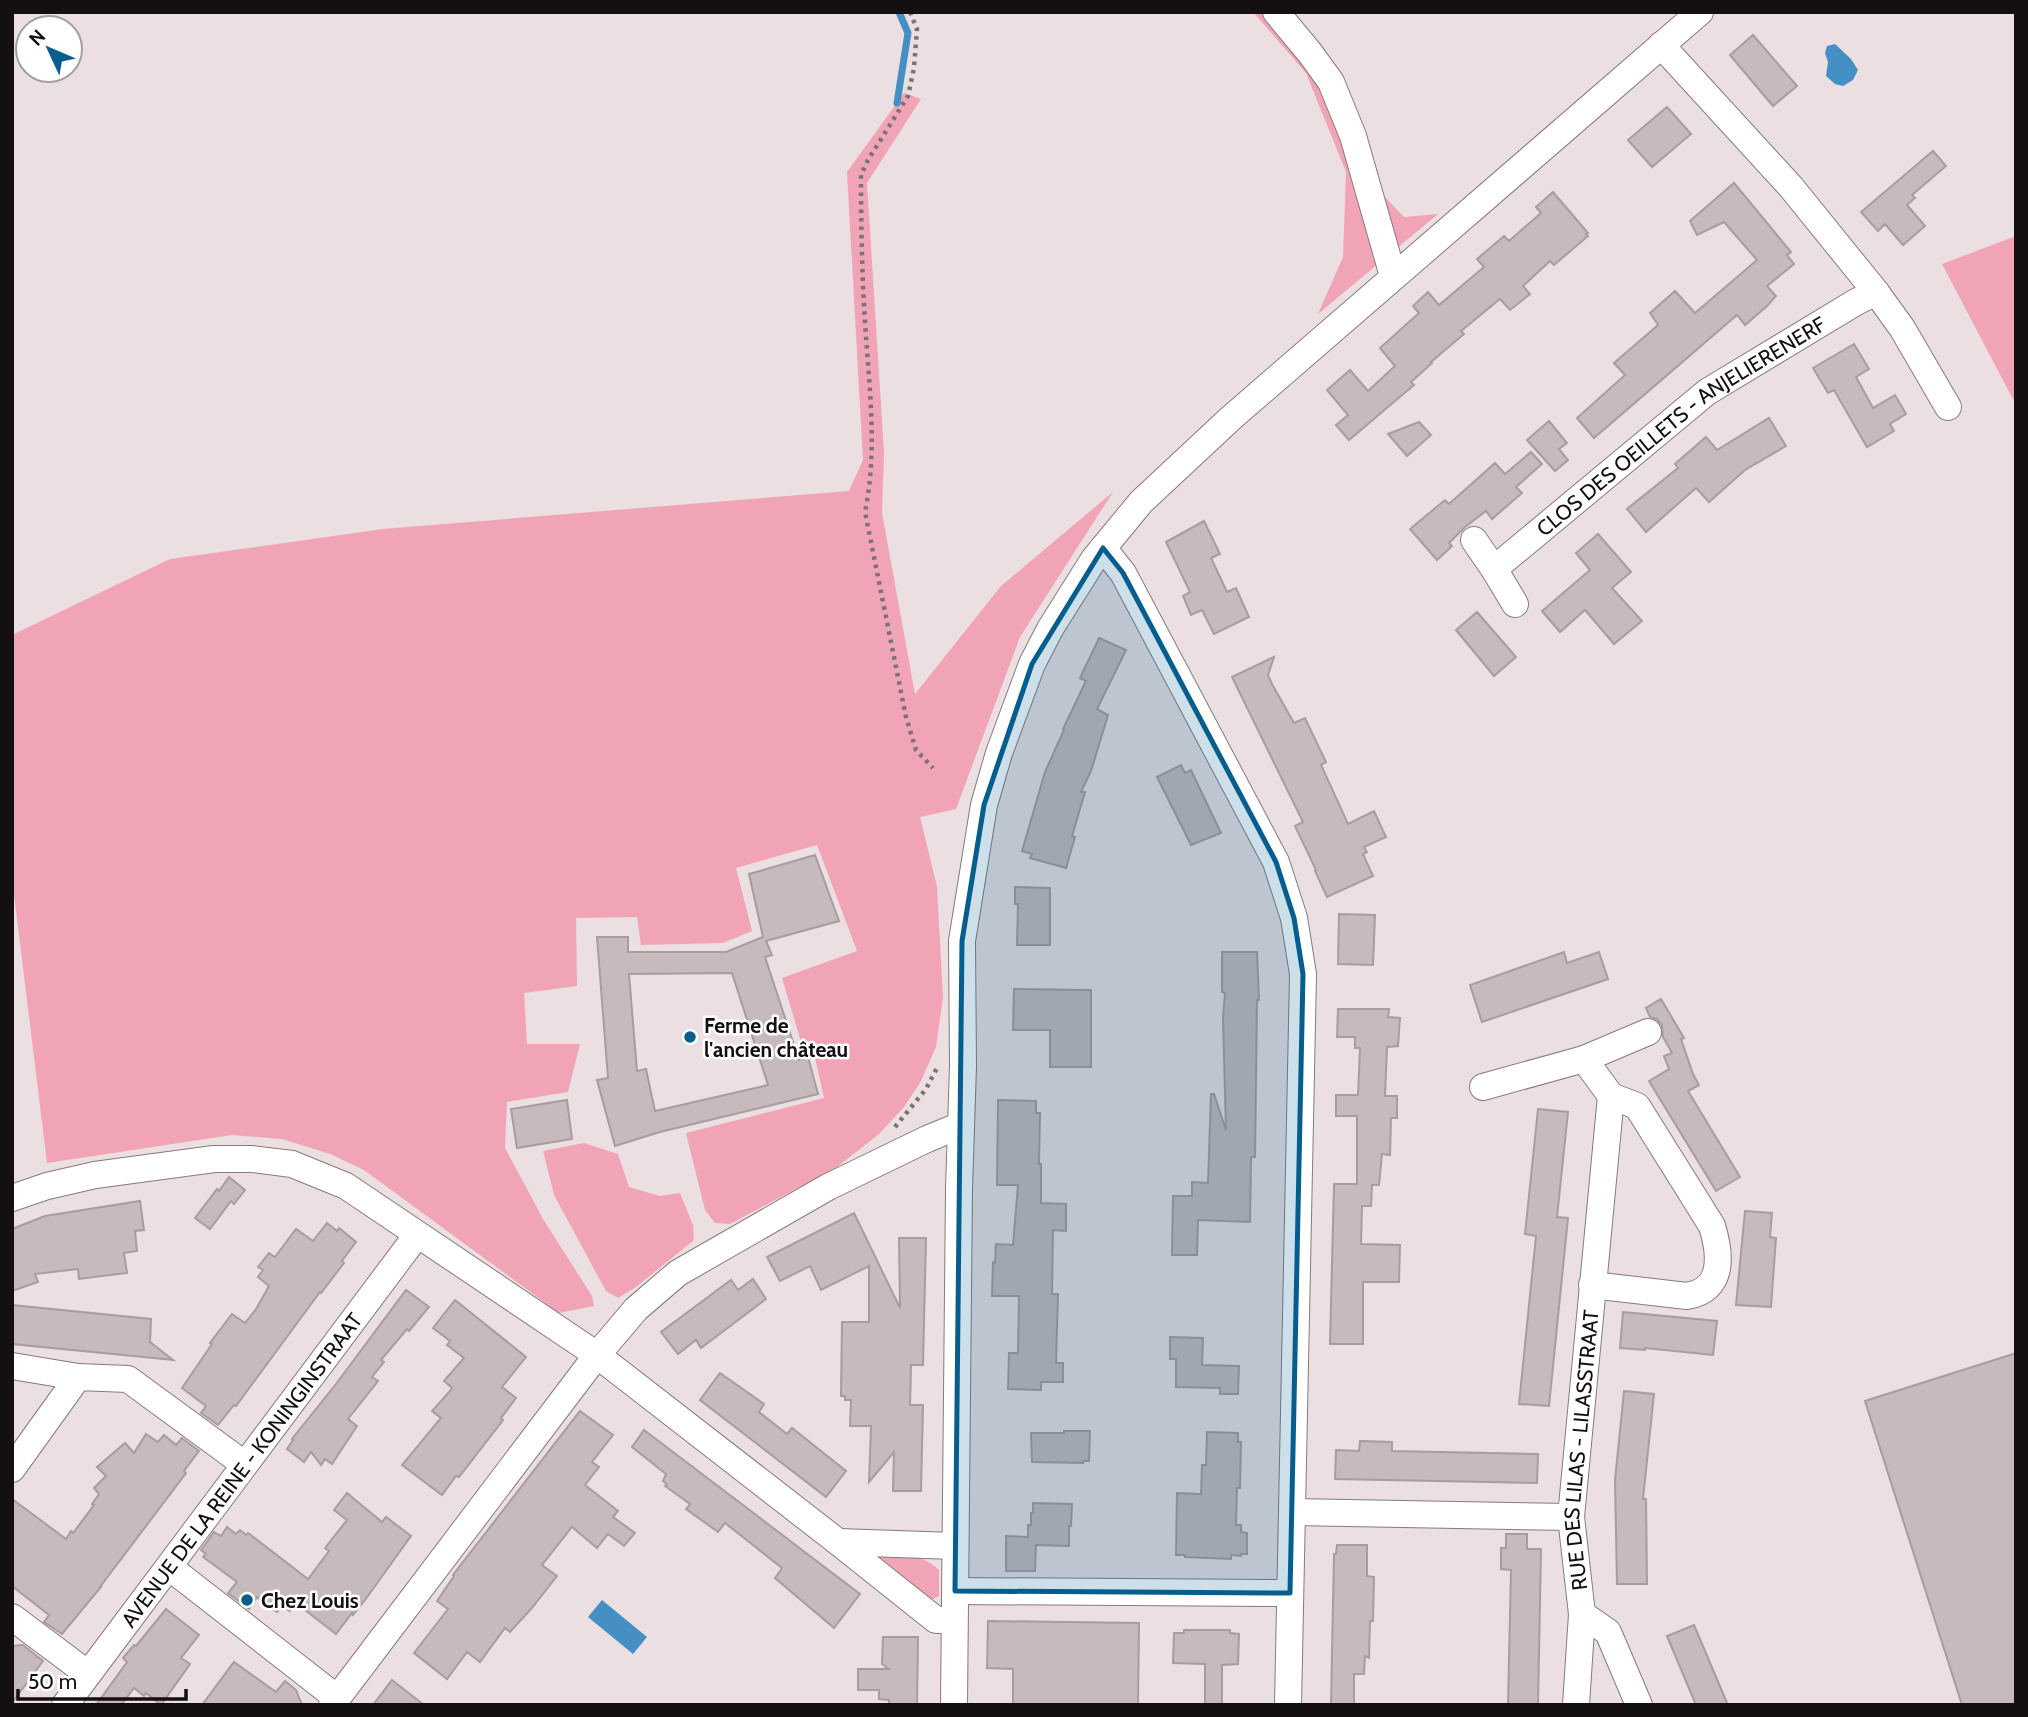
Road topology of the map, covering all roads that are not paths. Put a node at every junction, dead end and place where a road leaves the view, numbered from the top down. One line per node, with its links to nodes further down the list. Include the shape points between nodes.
1 (1276, 12): 4 (street, via 1331,82 1353,136)
2 (1700, 12): 3 (street)
3 (1661, 45): 4 (street); 5 (street, via 1791,187)
4 (1393, 276): 8 (street, via 1141,502)
5 (1876, 292): 6 (street); 9 (street, CLOS DES OEILLETS - ANJELIERENERF, via 1707,393)
6 (1948, 407)
7 (1474, 540): 9 (street)
8 (1103, 548): 15 (street, via 1032,664 984,805 962,941); 24 (street, via 1123,573 1276,862 1294,918 1303,974)
9 (1494, 569): 10 (street)
10 (1515, 604)
11 (1648, 1032): 12 (street)
12 (1584, 1059): 13 (street); 14 (street, RUE DES LILAS - LILASSTRAAT)
13 (1483, 1087)
14 (1611, 1096): 18 (street, RUE DES LILAS - LILASSTRAAT); 18 (street, RUE DES LILAS - LILASSTRAAT, via 1637,1106 1712,1226 1717,1242 1716,1272 1704,1291 1687,1296)
15 (961, 1125): 19 (street, via 828,1187 678,1273 636,1309); 27 (street)
16 (12, 1198): 17 (street, via 95,1175 214,1158 252,1159 292,1164 346,1186)
17 (417, 1235): 19 (street); 23 (street, AVENUE DE LA REINE - KONINGINSTRAAT)
18 (1592, 1285): 25 (street, RUE DES LILAS - LILASSTRAAT)
19 (597, 1355): 26 (street); 36 (street)
20 (12, 1366): 21 (street)
21 (78, 1377): 22 (street); 23 (street, via 128,1379)
22 (15, 1453)
23 (244, 1464): 28 (street, AVENUE DE LA REINE - KONINGINSTRAAT)
24 (1292, 1512): 25 (street); 30 (street)
25 (1571, 1517): 31 (street, RUE DES LILAS - LILASSTRAAT)
26 (838, 1542): 27 (street); 33 (street, via 936,1620)
27 (955, 1546): 29 (street)
28 (169, 1567): 35 (street, AVENUE DE LA REINE - KONINGINSTRAAT); 36 (street)
29 (955, 1591): 30 (street); 33 (street)
30 (1290, 1593): 39 (street)
31 (1582, 1614): 34 (street, RUE DES LILAS - LILASSTRAAT); 42 (street, RUE DES LILAS - LILASSTRAAT, via 1608,1632)
32 (12, 1617): 35 (street)
33 (954, 1620): 38 (street)
34 (1578, 1663): 40 (street, RUE DES LILAS - LILASSTRAAT); 41 (street, RUE DES LILAS - LILASSTRAAT)
35 (88, 1674): 37 (street, AVENUE DE LA REINE - KONINGINSTRAAT)
36 (335, 1701)
37 (65, 1705)
38 (954, 1705)
39 (1288, 1705)
40 (1576, 1705)
41 (1597, 1705)
42 (1639, 1705)

